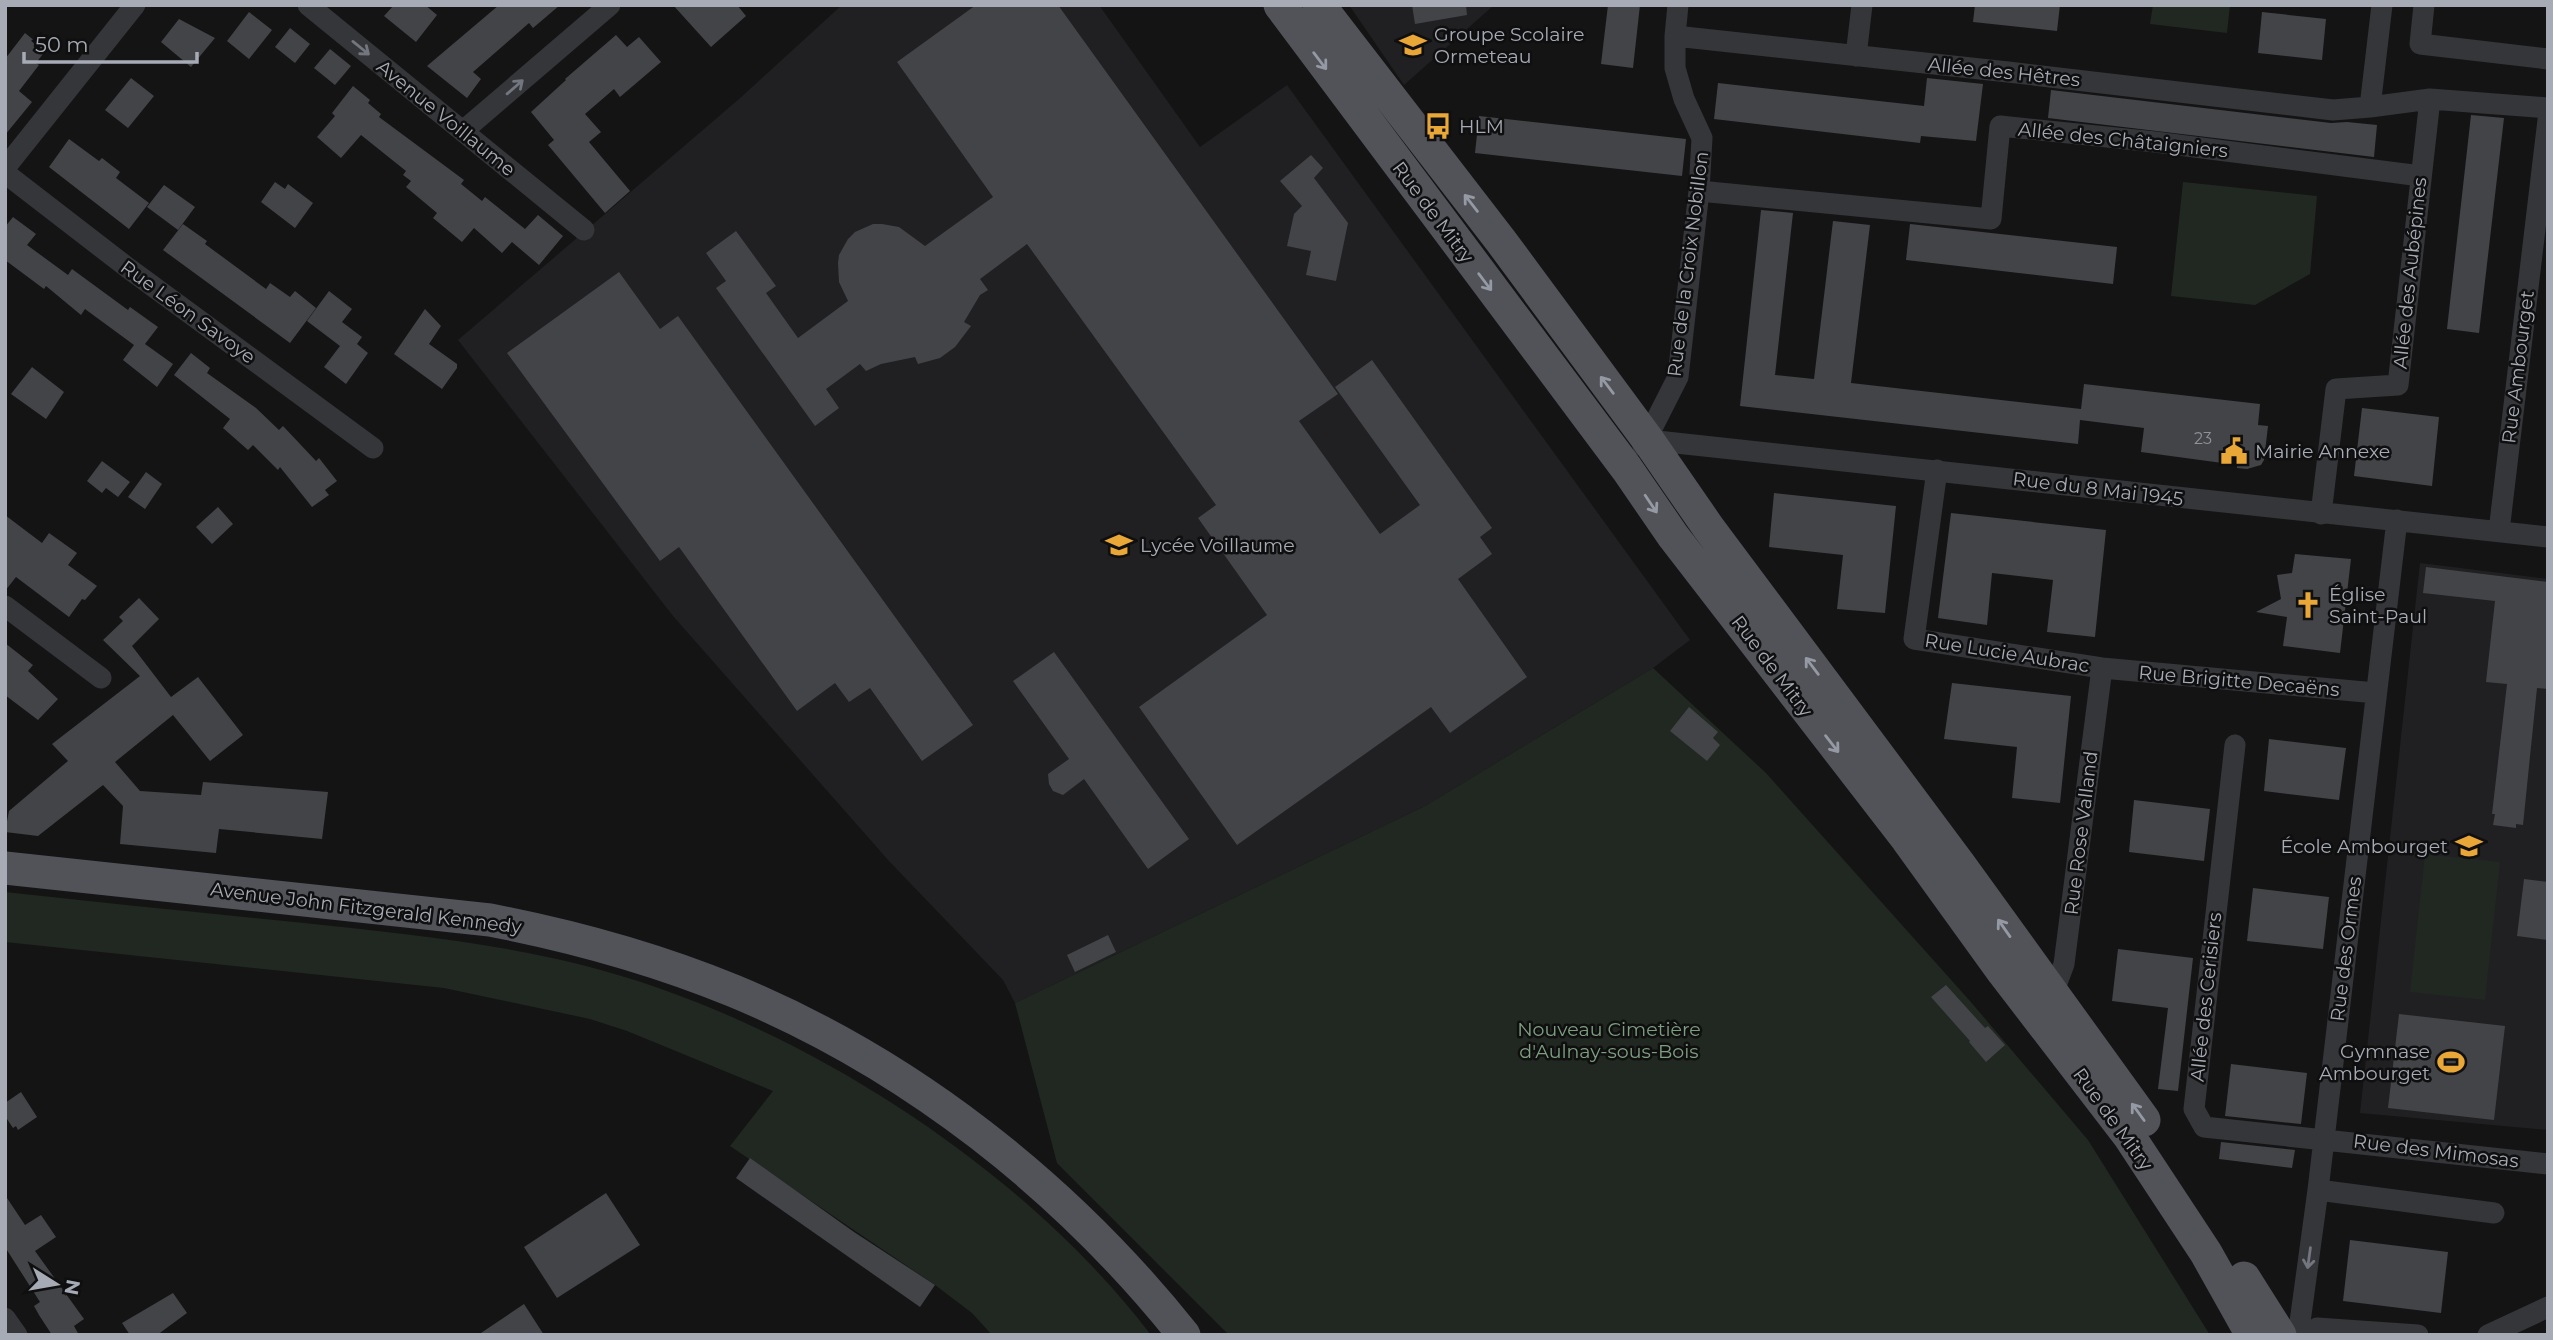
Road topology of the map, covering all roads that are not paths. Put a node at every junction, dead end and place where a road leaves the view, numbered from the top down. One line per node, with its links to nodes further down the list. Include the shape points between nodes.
1 (135, 5): 18 (street)
2 (308, 5): 17 (street, Avenue Voillaume, one-way to 17)
3 (610, 5): 17 (street, one-way to 3)
4 (1280, 5): 24 (main road, Rue de Mitry, one-way to 24)
5 (1319, 5): 22 (main road, Rue de Mitry, one-way to 5)
6 (1678, 5): 10 (street, Rue de la Croix Nobillon)
7 (1862, 5): 11 (street)
8 (2382, 5): 14 (street)
9 (2424, 5): 12 (street, via 2420,44)
10 (1675, 36): 11 (street, Allée des Hêtres); 20 (street, Rue de la Croix Nobillon, via 1677,79 1702,138)
11 (1856, 56): 14 (street, Allée des Hêtres, via 2333,110)
12 (2548, 59)
13 (2430, 99): 14 (street, Allée des Hêtres); 15 (street, Allée des Hêtres); 19 (street, Allée des Aubépines)
14 (2370, 107)
15 (2548, 108)
16 (2548, 120): 28 (street, Rue Ambourget)
17 (463, 131): 21 (street, Avenue Voillaume)
18 (5, 171): 23 (street, Rue Léon Savoye, via 128,268)
19 (2421, 176): 20 (street, Allée des Châtaigniers, via 2000,126 1991,219); 26 (street, Allée des Aubépines, via 2398,385 2336,389)
20 (1699, 191): 22 (street, Rue de la Croix Nobillon, via 1678,377)
21 (584, 230)
22 (1648, 440): 24 (street, Rue de la Croix Nobillon); 25 (street, Rue du 8 Mai 1945); 36 (main road, Rue de Mitry, one-way to 22)
23 (373, 448)
24 (1627, 469): 45 (main road, Rue de Mitry, one-way to 45, via 1672,536 2129,1136 2206,1253)
25 (1937, 470): 26 (street, Rue du 8 Mai 1945); 31 (street, Rue Lucie Aubrac, via 1914,639)
26 (2321, 514): 27 (street, Rue du 8 Mai 1945)
27 (2397, 520): 28 (street, Rue du 8 Mai 1945); 33 (street, Rue des Ormes)
28 (2499, 531): 29 (street, Rue du 8 Mai 1945)
29 (2548, 537)
30 (5, 606): 32 (street)
31 (2102, 668): 33 (street, Rue Brigitte Decaëns); 36 (street, Rue Rose Valland, via 2064,964)
32 (101, 678)
33 (2376, 693): 37 (street, Rue des Ormes)
34 (2235, 746): 37 (street, Allée des Cerisiers, via 2194,1109 2204,1127)
35 (5, 868): 44 (main road, Avenue John Fitzgerald Kennedy, via 490,920 634,956 735,992 879,1065 982,1137 1037,1180 1117,1258)
36 (2052, 996): 46 (main road, Rue de Mitry, one-way to 36, via 2157,1137)
37 (2324, 1138): 38 (street, Rue des Mimosas); 39 (street, Rue des Ormes)
38 (2548, 1164)
39 (2318, 1190): 40 (street); 47 (street, Rue des Ormes, one-way to 47, via 2300,1322)
40 (2494, 1213)
41 (2548, 1307): 50 (street)
42 (5, 1318): 43 (street)
43 (16, 1335)
44 (1184, 1335)
45 (2252, 1335)
46 (2280, 1335)
47 (2294, 1335)
48 (2308, 1335): 49 (street, via 2317,1328)
49 (2418, 1335)
50 (2488, 1335)

